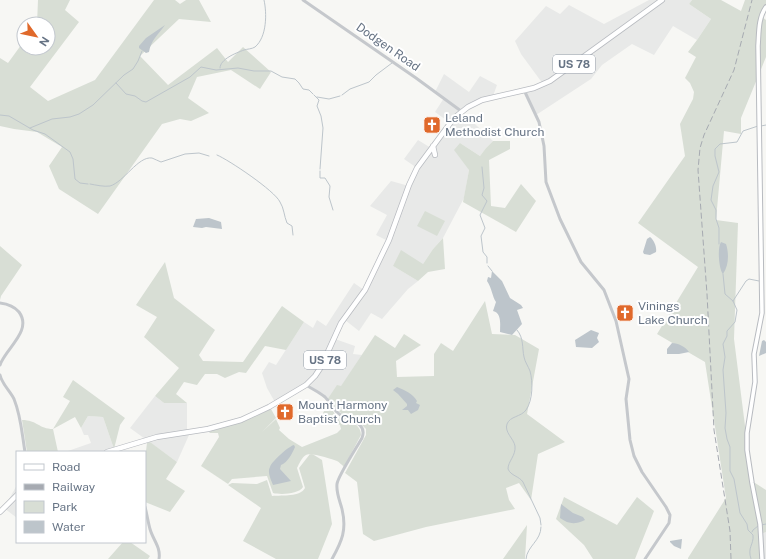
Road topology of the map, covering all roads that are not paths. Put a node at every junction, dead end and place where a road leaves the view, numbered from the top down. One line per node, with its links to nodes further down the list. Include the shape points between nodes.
1 (303, 0): 6 (street, Dodgen Road)
2 (662, 0): 4 (main road, US 78, via 554,78)
3 (766, 8): 23 (main road, via 761,19 758,46 762,307 754,354 755,382 747,433 747,450 760,526)
4 (527, 90): 5 (main road); 6 (main road, US 78, via 482,100)
5 (527, 95): 22 (street, via 540,122 546,182 560,219 581,262 604,290 614,315 629,379 626,399 634,456 666,507 670,518)
6 (462, 111): 7 (main road, US 78)
7 (433, 146): 8 (main road); 9 (main road, US 78)
8 (435, 155)
9 (421, 162): 10 (main road); 14 (main road, US 78, via 365,290 341,324 321,367)
10 (423, 172)
11 (0, 303): 12 (street, via 15,308 21,316 22,325 19,336)
12 (0, 365)
13 (0, 375): 15 (street, via 16,405)
14 (306, 385): 16 (main road, US 78, via 241,420 207,429 157,437); 21 (street, via 323,395 339,413 356,422 364,432 337,483 344,531)
15 (25, 451)
16 (110, 451)
17 (16, 496): 19 (main road)
18 (146, 511): 20 (street, via 151,533 159,548)
19 (0, 512)
20 (159, 559)
21 (332, 559)
22 (645, 559)
23 (762, 559)

